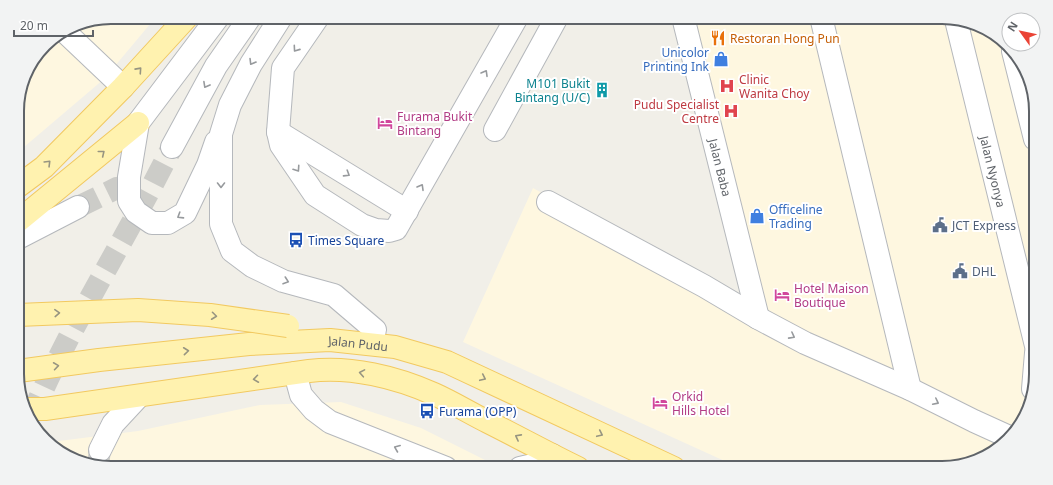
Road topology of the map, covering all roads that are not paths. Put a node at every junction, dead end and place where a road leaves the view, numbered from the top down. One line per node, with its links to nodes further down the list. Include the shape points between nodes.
1 (181, 24): 13 (main road, one-way to 1)
2 (213, 24): 16 (street)
3 (245, 24): 19 (street, one-way to 19, via 216,66)
4 (276, 24): 14 (street, one-way to 14, via 250,64)
5 (313, 24): 18 (street, one-way to 18, via 283,68)
6 (513, 24): 23 (street, one-way to 6)
7 (553, 24): 17 (street)
8 (684, 24): 28 (street, Jalan Baba)
9 (823, 24): 33 (street)
10 (957, 26): 27 (street, Jalan Nyonya)
11 (69, 36): 13 (street)
12 (1016, 66): 15 (street)
13 (123, 87): 20 (main road, one-way to 13, via 44,167)
14 (230, 105): 16 (street, one-way to 16, via 208,165 185,213 168,223 152,224 136,212 129,201 130,168); 29 (street, one-way to 29, via 222,134 221,224 232,251 252,266 283,281 334,295)
15 (1029, 115)
16 (138, 123): 24 (main road, one-way to 16)
17 (496, 130)
18 (278, 132): 23 (street, one-way to 23); 23 (street, one-way to 23, via 281,144 315,196 362,225 376,230 396,229)
19 (172, 147)
20 (24, 183)
21 (548, 202): 28 (street, via 697,282)
22 (78, 206): 25 (street)
23 (407, 211)
24 (24, 217)
25 (24, 235)
26 (24, 315): 29 (main road, one-way to 29, bridge, via 138,310 210,315 288,326)
27 (1029, 317)
28 (758, 318): 33 (street, one-way to 33, via 806,344)
29 (375, 330): 30 (main road)
30 (447, 362): 31 (main road, Jalan Pudu, one-way to 30, via 249,344 330,340 395,347); 42 (main road, Jalan Pudu, one-way to 42)
31 (24, 370)
32 (294, 373): 34 (main road, one-way to 34); 38 (main road, one-way to 32, via 434,394 400,381 342,370); 39 (street, one-way to 32, via 330,422 314,410 301,395)
33 (910, 389): 36 (street, one-way to 36)
34 (140, 396): 35 (main road); 37 (street, via 113,424)
35 (34, 411)
36 (1004, 434)
37 (100, 450)
38 (552, 455): 40 (street); 41 (main road)
39 (428, 461)
40 (541, 461)
41 (564, 461)
42 (659, 461)

